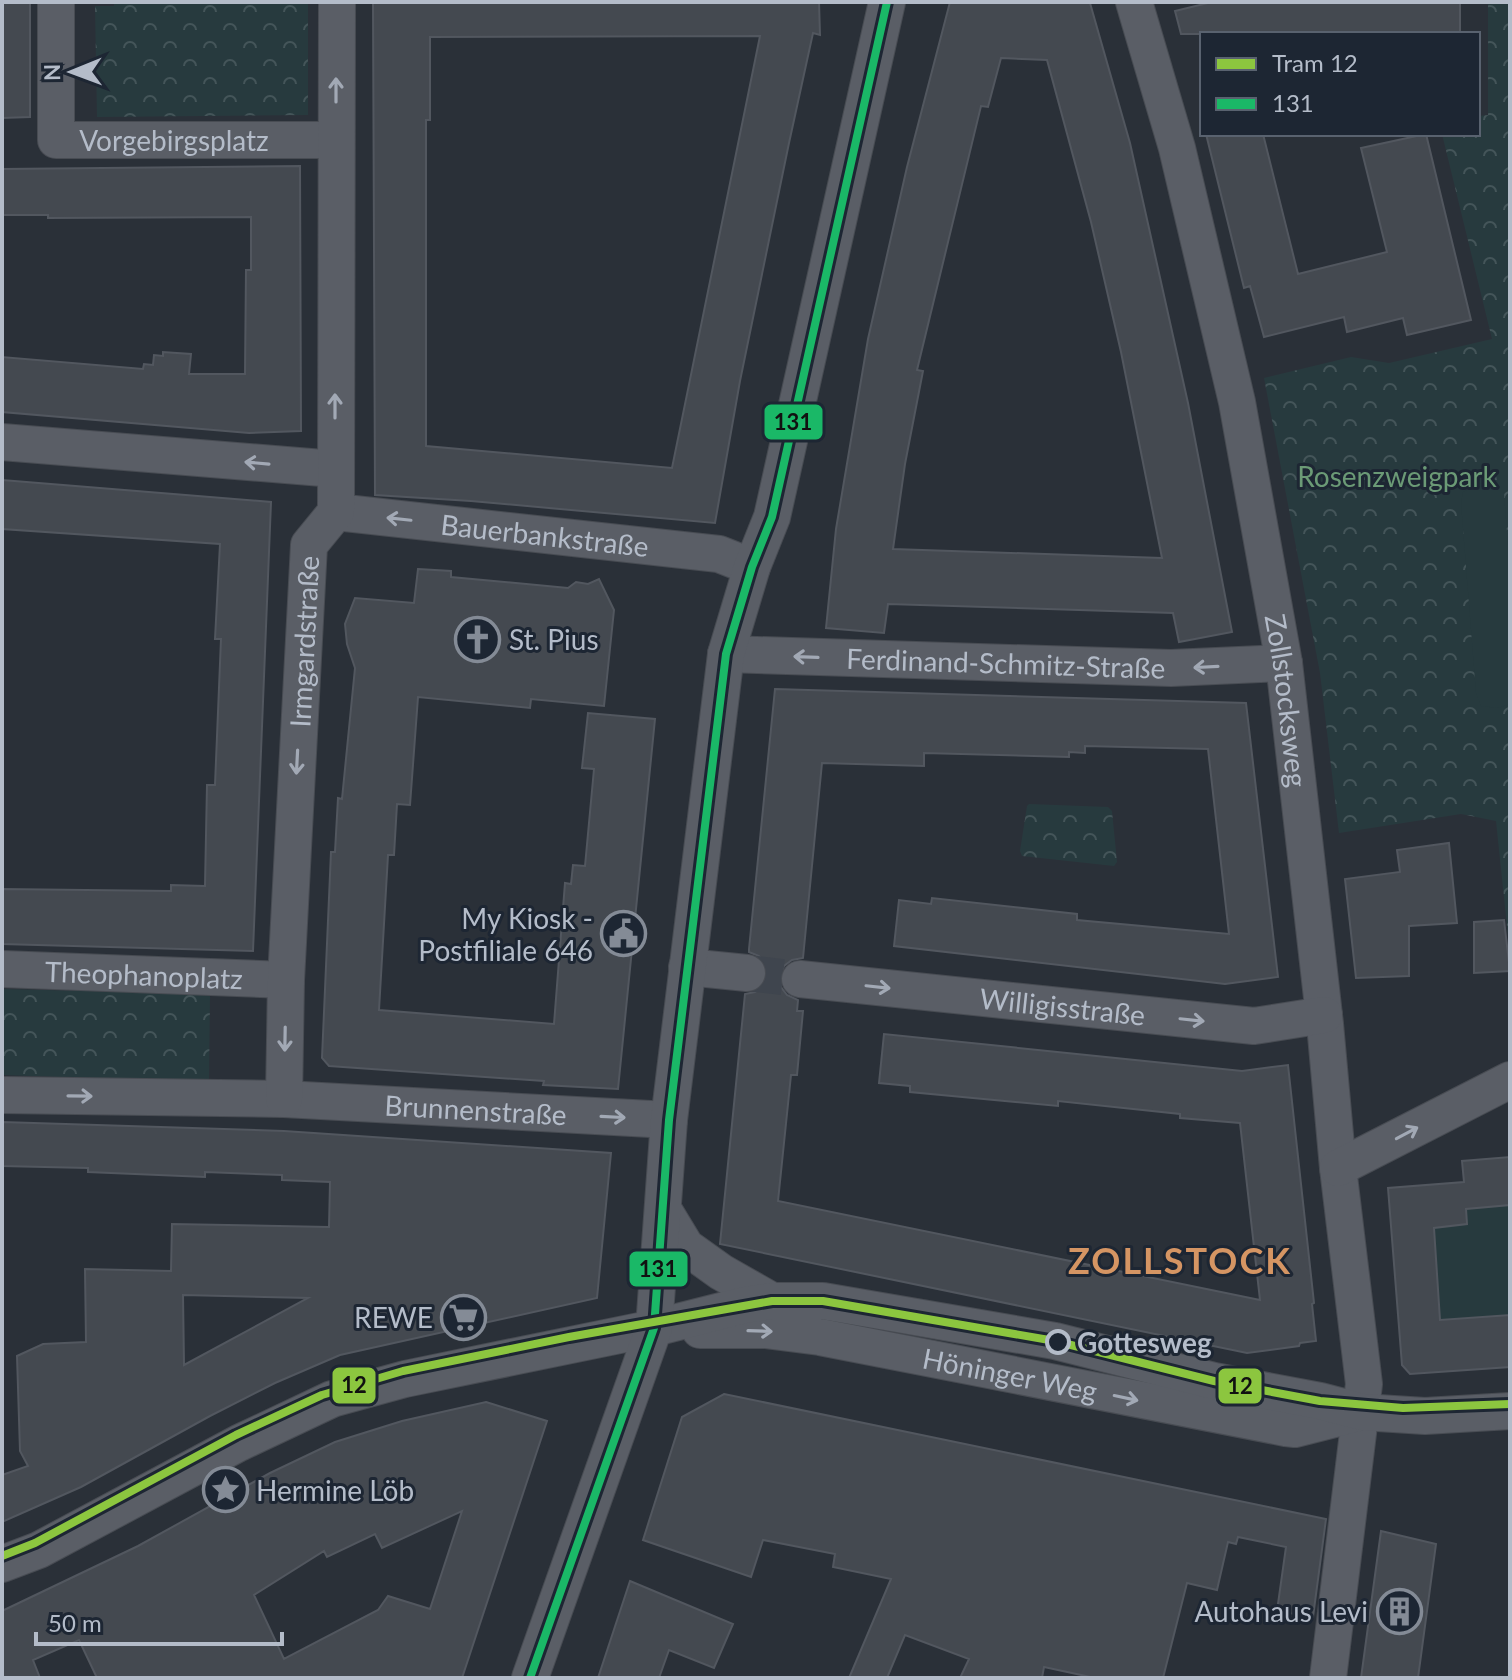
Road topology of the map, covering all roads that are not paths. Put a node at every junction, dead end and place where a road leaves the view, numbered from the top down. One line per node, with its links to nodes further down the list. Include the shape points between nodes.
1 (56, 2): 5 (street, Vorgebirgsplatz, via 56,140)
2 (337, 2): 5 (street, one-way to 2)
3 (887, 2): 9 (street, via 772,517)
4 (1134, 2): 11 (street, Zollstocksweg, via 1177,148 1237,402)
5 (336, 140): 7 (street, one-way to 5)
6 (2, 442): 7 (street, one-way to 6)
7 (335, 469): 8 (street)
8 (336, 512): 9 (street, Bauerbankstraße, one-way to 8, via 719,554); 16 (street, Irmgardstraße, one-way to 16, via 309,545)
9 (752, 567): 10 (street)
10 (726, 654): 11 (street, Ferdinand-Schmitz-Straße, one-way to 10, via 1171,668); 12 (street)
11 (1284, 663): 17 (street, Zollstocksweg)
12 (687, 967): 14 (street); 21 (street)
13 (2, 969): 16 (street, Theophanoplatz)
14 (747, 973)
15 (800, 979): 17 (street, Willigisstraße, one-way to 17, via 1254,1026)
16 (286, 980): 20 (street, Irmgardstraße, one-way to 20)
17 (1324, 1015): 22 (street, Zollstocksweg)
18 (1510, 1080): 22 (street, one-way to 18)
19 (2, 1095): 20 (street, one-way to 20)
20 (284, 1099): 21 (street, Brunnenstraße, one-way to 21)
21 (669, 1120): 23 (street)
22 (1338, 1168): 27 (street, Zollstocksweg, via 1364,1384)
23 (663, 1209): 24 (street, via 686,1247); 25 (street)
24 (772, 1301): 25 (street, Höninger Weg); 27 (street, Höninger Weg, via 823,1301 1055,1341)
25 (654, 1328): 27 (street, Höninger Weg, one-way to 27, via 765,1330 820,1337 1286,1428); 28 (street, Höninger Weg, via 332,1399 39,1550); 29 (street)
26 (1510, 1411): 27 (street, Höninger Weg, via 1425,1416)
27 (1362, 1412): 30 (street, Zollstocksweg)
28 (2, 1564)
29 (530, 1678)
30 (1328, 1678)

